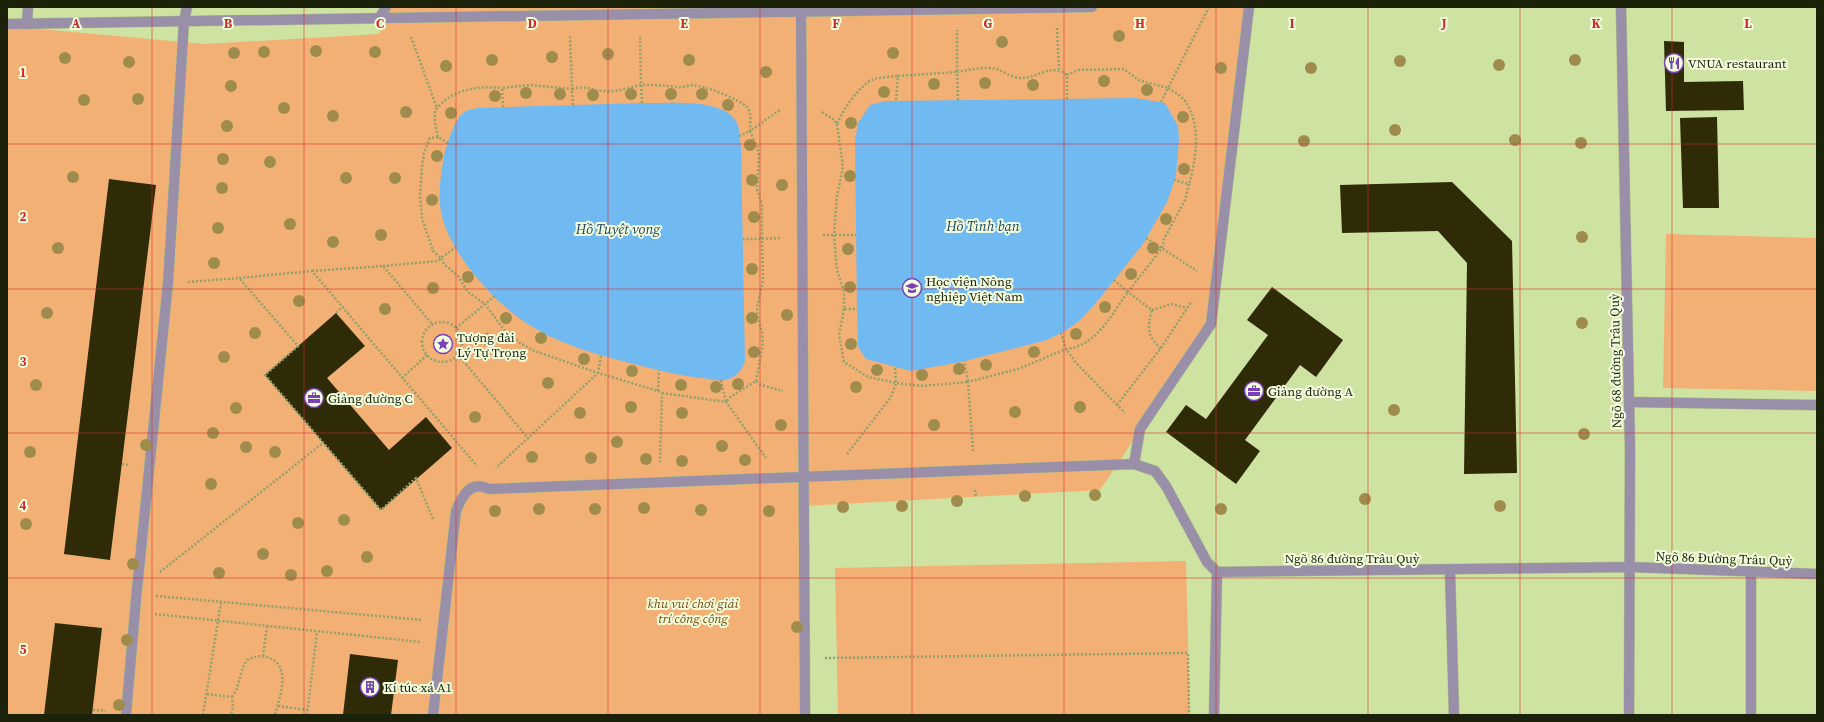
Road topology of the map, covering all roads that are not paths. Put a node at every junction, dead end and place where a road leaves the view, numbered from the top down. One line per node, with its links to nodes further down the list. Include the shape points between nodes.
1 (28, 7): 11 (street)
2 (187, 7): 9 (street)
3 (386, 7): 8 (street)
4 (1092, 7): 7 (street)
5 (1250, 7): 14 (street, via 1211,324 1140,429)
6 (1621, 7): 12 (street, Ngõ 68 đường Trâu Quỳ)
7 (801, 9): 8 (street); 15 (street)
8 (379, 18): 9 (street)
9 (184, 21): 11 (street); 21 (street, via 168,283)
10 (7, 24): 11 (street)
11 (28, 24)
12 (1629, 402): 13 (street); 16 (street, Ngõ 68 đường Trâu Quỳ)
13 (1817, 405)
14 (1134, 464): 15 (street); 18 (street, via 1156,470 1207,562)
15 (804, 477): 22 (street, via 489,488 475,486 462,495 456,511); 23 (street)
16 (1631, 567): 17 (street, Ngõ 86 đường Trâu Quỳ); 19 (street, Ngõ 86 Đường Trâu Quỳ); 26 (street, Ngõ 68 đường Trâu Quỳ)
17 (1450, 571): 18 (street, Ngõ 86 đường Trâu Quỳ); 25 (street)
18 (1217, 572): 24 (street)
19 (1751, 572): 20 (street, Ngõ 86 Đường Trâu Quỳ); 27 (street)
20 (1817, 574)
21 (126, 715)
22 (433, 715)
23 (805, 715)
24 (1214, 715)
25 (1454, 715)
26 (1629, 715)
27 (1751, 715)

